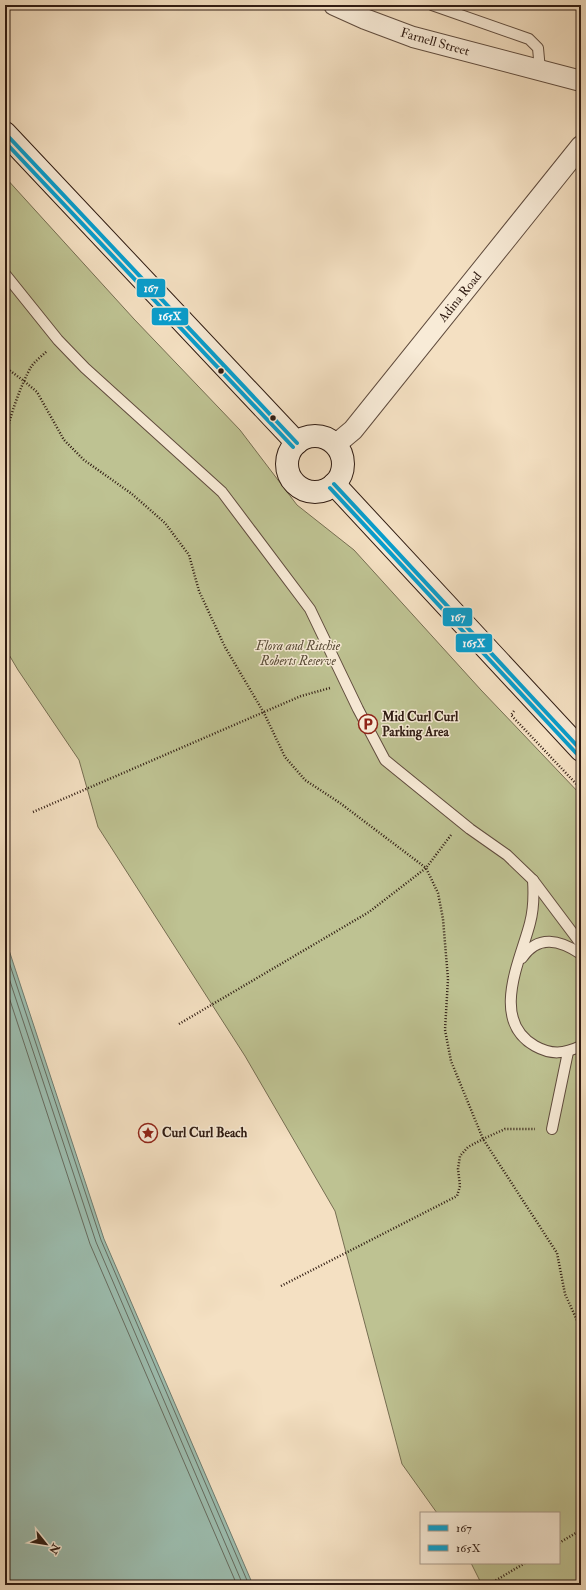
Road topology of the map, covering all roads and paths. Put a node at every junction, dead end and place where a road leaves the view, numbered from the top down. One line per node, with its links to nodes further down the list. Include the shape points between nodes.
1 (334, 5): 3 (street, Farnell Street, via 413,37)
2 (432, 5): 3 (lane, via 529,38 538,48)
3 (540, 70): 4 (street, Farnell Street)
4 (581, 81)
5 (5, 133): 12 (street)
6 (581, 146): 13 (street, Adina Road, via 353,430)
7 (5, 274): 8 (lane)
8 (58, 340): 10 (path, via 32,365); 15 (lane, via 85,368 222,492 310,609)
9 (5, 367): 10 (path)
10 (24, 381): 11 (path); 16 (path, via 37,392 64,440 84,460 132,494 166,523 189,555 199,591 225,647)
11 (5, 441)
12 (297, 443): 13 (street, via 304,438 316,436 329,439); 14 (street, via 290,451 288,470 298,486 307,490 321,490)
13 (335, 445): 14 (street, via 343,460 342,469)
14 (334, 484): 17 (street)
15 (346, 683): 16 (path, via 301,696); 19 (lane, via 385,760)
16 (264, 713): 18 (path); 20 (path, via 285,757 305,780)
17 (581, 750)
18 (33, 812)
19 (461, 822): 20 (path); 21 (lane, via 507,856)
20 (426, 868): 25 (path, via 369,912); 29 (path, via 438,892 443,919 448,979 446,1036 452,1061)
21 (533, 880): 22 (lane); 24 (lane, via 532,915)
22 (581, 944)
23 (581, 954): 24 (lane, via 565,945 545,941 534,945)
24 (517, 964): 27 (lane, via 511,988 513,1021 530,1043 554,1053)
25 (179, 1024)
26 (581, 1046): 27 (lane)
27 (568, 1052): 28 (lane)
28 (552, 1129): 29 (path, via 505,1129)
29 (483, 1139): 30 (path, via 468,1147 460,1156 460,1186 457,1196); 31 (path, via 557,1253 565,1294)
30 (281, 1286)
31 (581, 1328)
32 (581, 1530): 33 (path)
33 (560, 1542)
34 (523, 1564): 35 (path)
35 (488, 1585)

